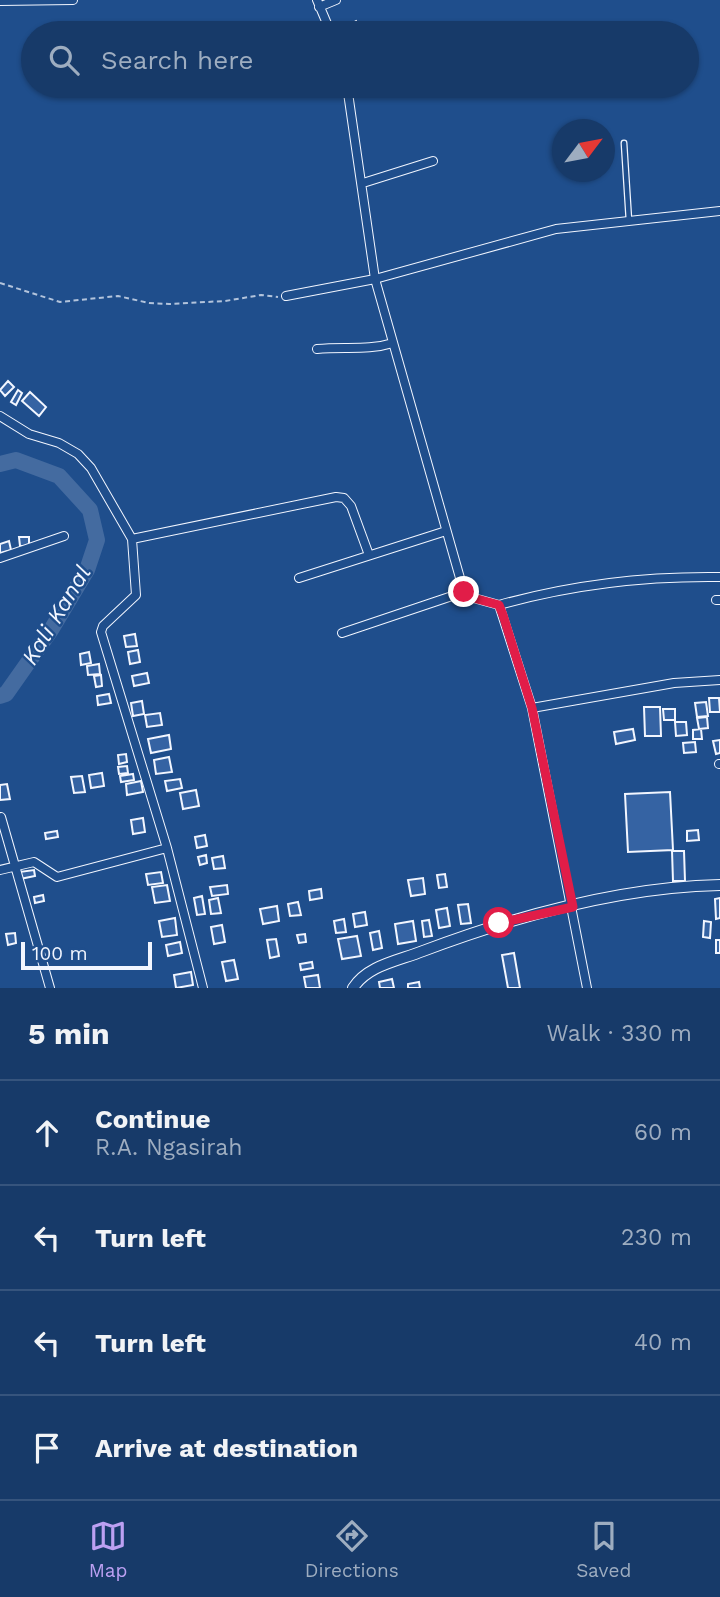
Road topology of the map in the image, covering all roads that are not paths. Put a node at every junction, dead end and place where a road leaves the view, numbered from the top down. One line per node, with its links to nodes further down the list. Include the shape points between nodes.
1 (73, 0): 3 (street)
2 (336, 0): 4 (street)
3 (0, 1)
4 (318, 4): 5 (street)
5 (326, 21)
6 (349, 98): 9 (street)
7 (624, 143): 11 (lane)
8 (433, 162): 9 (street)
9 (363, 183): 12 (street)
10 (720, 211): 11 (street)
11 (629, 221): 12 (street, via 555,229)
12 (375, 279): 13 (street); 14 (street)
13 (286, 296)
14 (393, 343): 15 (street, via 367,350 343,346); 17 (street)
15 (317, 349)
16 (0, 416): 19 (street, via 29,434 78,453)
17 (446, 531): 20 (street); 24 (street)
18 (64, 536): 21 (street)
19 (132, 540): 20 (street, via 336,497 351,506); 30 (street, via 136,595 101,632)
20 (369, 555): 23 (street)
21 (0, 558)
22 (720, 577): 25 (street, via 684,576 572,589)
23 (299, 578)
24 (464, 592): 25 (street); 26 (street)
25 (499, 605): 28 (street)
26 (342, 633)
27 (720, 680): 28 (street, via 674,683)
28 (532, 708): 34 (street)
29 (1, 817): 31 (street)
30 (167, 848): 31 (street, via 57,877 34,862); 36 (street)
31 (15, 867): 32 (street); 35 (street)
32 (0, 870)
33 (720, 885): 34 (street, via 693,885)
34 (573, 907): 37 (street, via 499,923 383,965); 38 (street)
35 (50, 988)
36 (203, 988)
37 (353, 988)
38 (587, 988)

